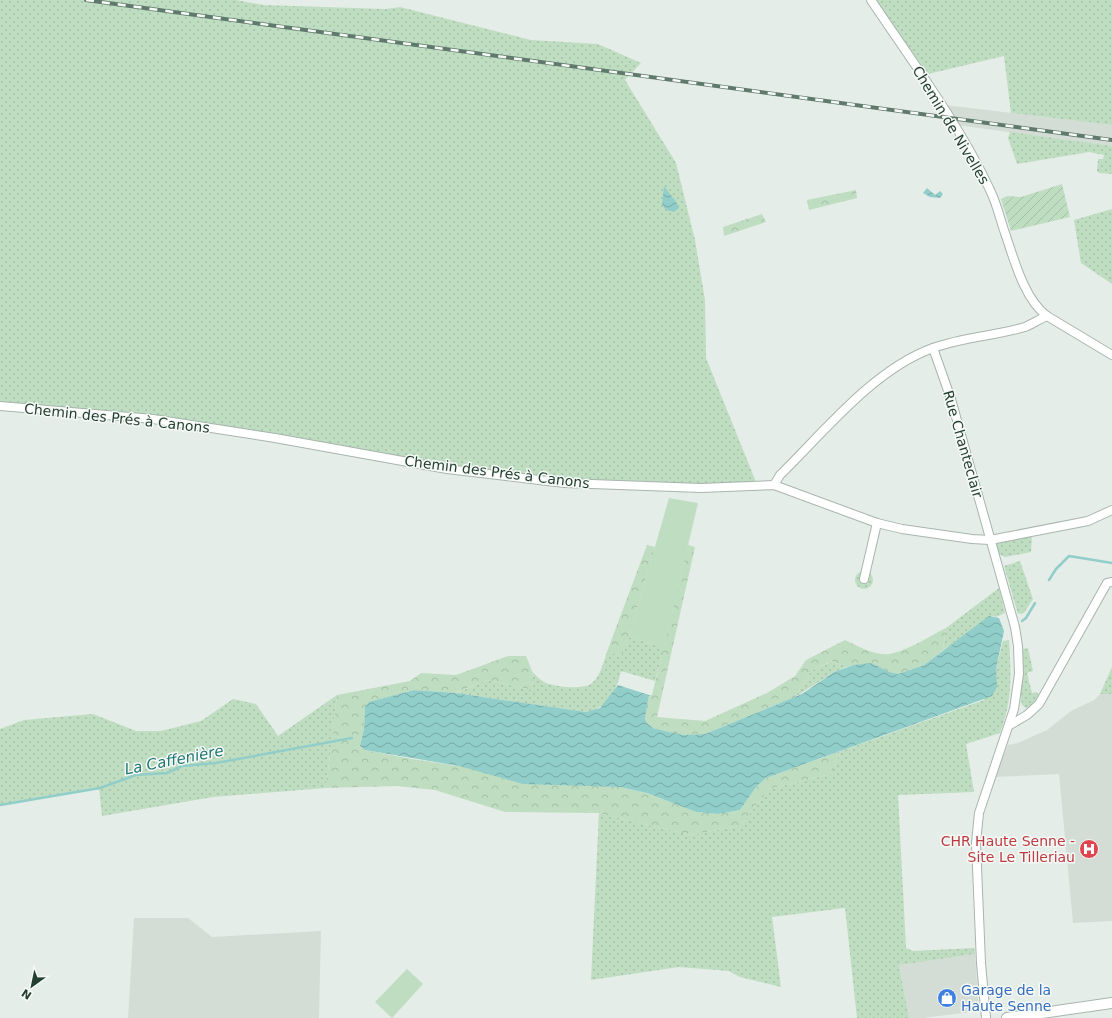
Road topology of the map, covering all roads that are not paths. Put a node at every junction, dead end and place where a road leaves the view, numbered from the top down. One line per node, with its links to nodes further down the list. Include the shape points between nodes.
1 (871, 0): 2 (street, Chemin de Nivelles, via 946,112 983,175 993,196 1016,266 1033,302)
2 (1047, 316): 3 (street, via 1026,327); 4 (street, Chemin de Nivelles)
3 (933, 348): 6 (street, via 904,362 874,382 780,475); 9 (street, Rue Chanteclair, via 951,399)
4 (1112, 355)
5 (0, 406): 6 (street, Chemin des Prés à Canons, via 153,419 447,469 564,483 701,488)
6 (774, 485): 8 (street, Chemin des Prés à Canons)
7 (1112, 510): 9 (street, Chemin des Prés à Canons, via 1088,521)
8 (877, 523): 9 (street, Chemin des Prés à Canons, via 902,529); 10 (street)
9 (990, 540): 12 (street, Rue Chanteclair, via 1018,646 1017,692)
10 (864, 579)
11 (1112, 582): 12 (street, via 1107,583 1040,704 1028,715)
12 (1010, 725): 14 (street, Rue Chanteclair, via 979,813 976,843)
13 (1112, 1003): 15 (street)
14 (986, 1018)
15 (1007, 1018)

